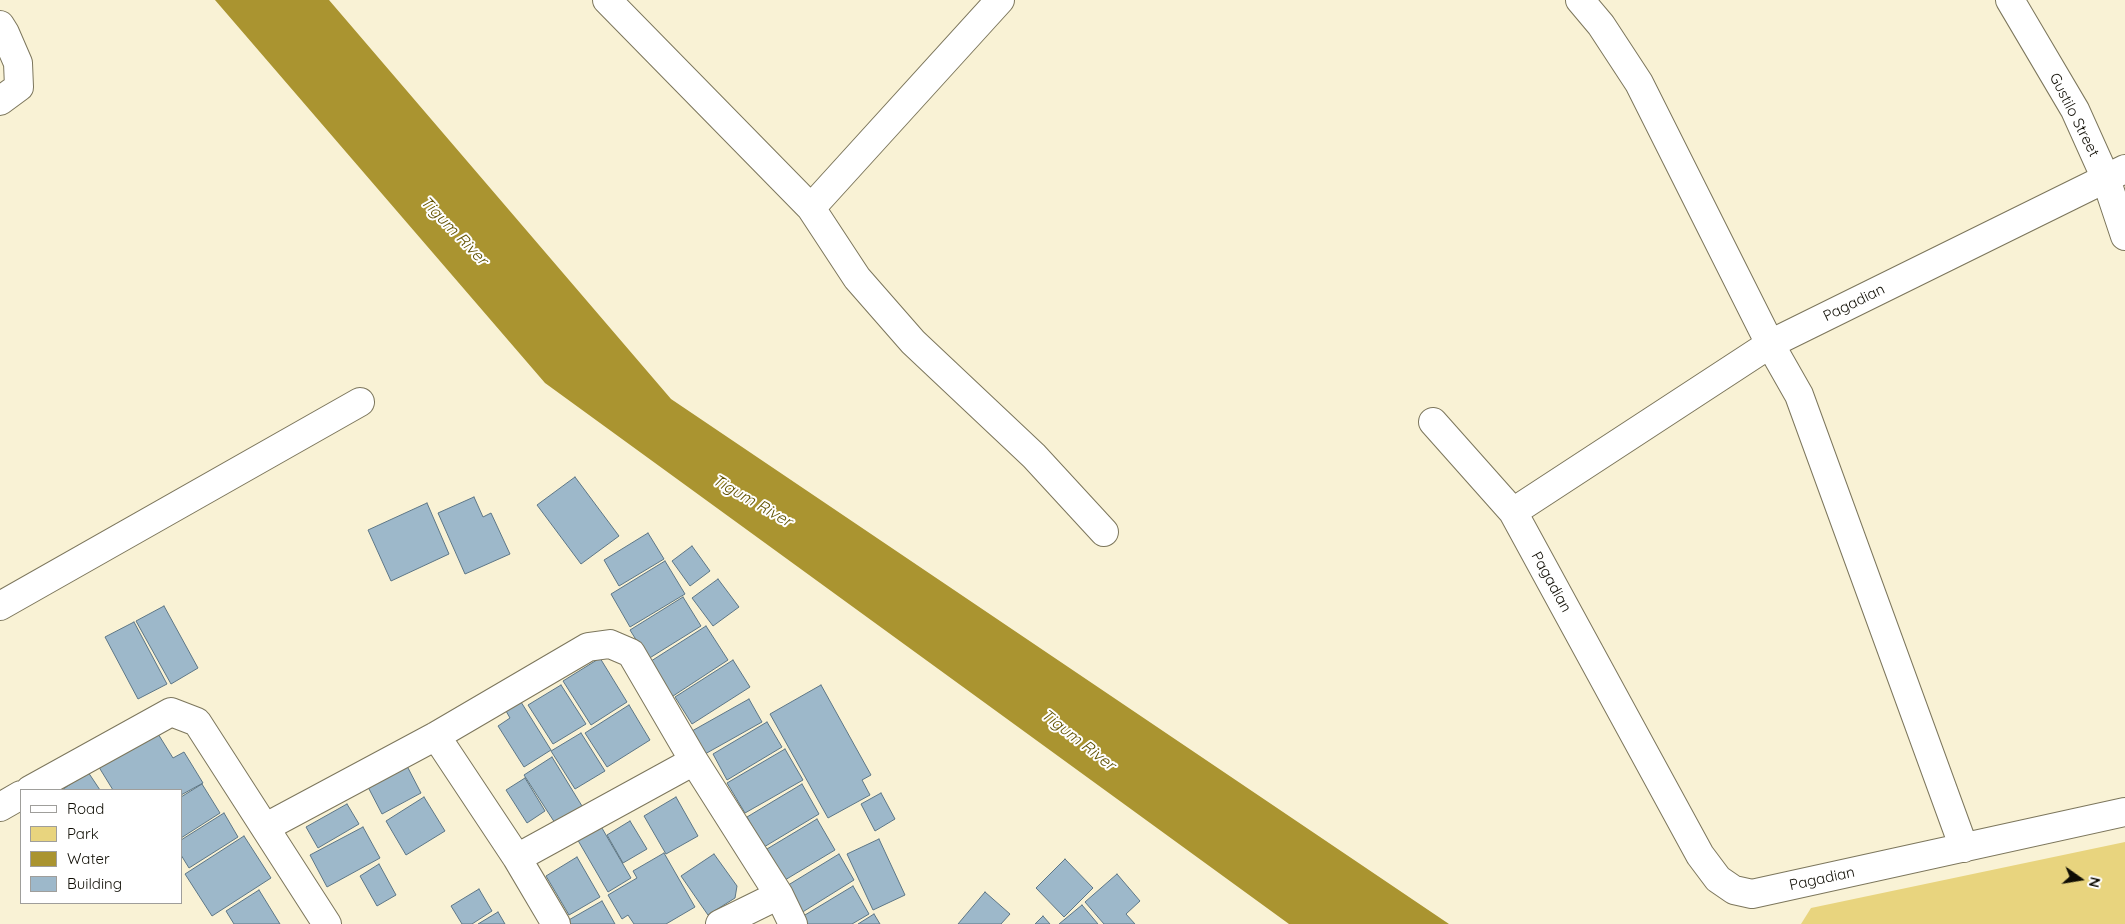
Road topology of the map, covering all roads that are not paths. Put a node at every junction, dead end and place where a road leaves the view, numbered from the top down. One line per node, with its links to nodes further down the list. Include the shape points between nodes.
1 (607, 0): 8 (street)
2 (1000, 0): 8 (street)
3 (1580, 0): 10 (street, via 1601,25 1639,83)
4 (2010, 0): 7 (street, Gustilo Street)
5 (0, 25): 6 (street, via 18,63 19,87)
6 (0, 101)
7 (2116, 174): 9 (street, Gustilo Street); 10 (street, Pagadian)
8 (811, 208): 14 (street, via 857,278 913,342 1034,456)
9 (2125, 236)
10 (1770, 344): 13 (street, Pagadian); 23 (street, via 1799,395)
11 (360, 402): 15 (street)
12 (1433, 422): 13 (street)
13 (1514, 512): 23 (street, Pagadian, via 1695,847 1718,879 1734,890 1752,894)
14 (1104, 532)
15 (0, 606)
16 (436, 736): 17 (street, via 588,647 610,644 631,653); 22 (street); 24 (street)
17 (694, 761): 24 (street); 25 (street)
18 (32, 789): 22 (street, via 171,712 198,722)
19 (20, 796): 20 (street)
20 (0, 807)
21 (2125, 812): 23 (street, Pagadian)
22 (266, 827): 26 (street)
23 (1964, 848)
24 (517, 858): 27 (street)
25 (779, 895): 28 (street); 29 (street)
26 (327, 924)
27 (556, 924)
28 (720, 924)
29 (793, 924)

